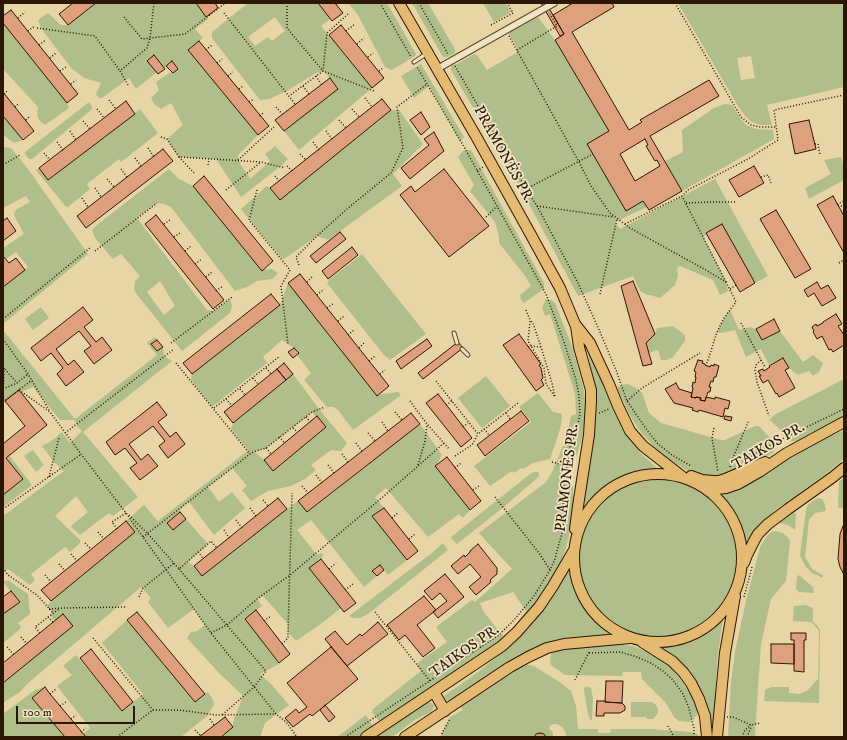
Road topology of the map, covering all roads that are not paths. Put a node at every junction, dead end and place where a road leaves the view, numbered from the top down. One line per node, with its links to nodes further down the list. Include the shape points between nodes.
1 (399, 3): 3 (main road, PRAMONĖS PR.)
2 (554, 3): 5 (street)
3 (428, 53): 4 (lane); 5 (main road, PRAMONĖS PR.)
4 (414, 62)
5 (437, 69): 6 (main road, PRAMONĖS PR., via 560,288)
6 (575, 324): 13 (main road, PRAMONĖS PR., via 590,343 630,431 654,456); 18 (main road, PRAMONĖS PR., via 590,390 591,416)
7 (454, 333): 8 (lane)
8 (457, 343)
9 (462, 349): 10 (lane)
10 (468, 355)
11 (844, 422): 12 (main road, TAIKOS PR.)
12 (787, 453): 13 (main road, via 719,481 702,480); 16 (main road, TAIKOS PR., via 738,484)
13 (666, 463): 15 (main road, PRAMONĖS PR.)
14 (844, 468): 17 (main road, via 768,524)
15 (684, 478): 16 (main road); 18 (main road, via 650,474 633,477 618,484 592,506 583,520)
16 (707, 490): 19 (main road, via 724,505 738,531 742,556)
17 (754, 540): 19 (main road); 21 (main road)
18 (574, 546): 22 (main road, PRAMONĖS PR., via 576,578 588,604 607,625); 23 (main road, TAIKOS PR., via 553,586 517,632 502,646)
19 (741, 572): 20 (main road)
20 (737, 586): 21 (main road); 22 (main road, via 722,612 697,632 668,641 652,642)
21 (729, 631): 28 (main road)
22 (635, 638): 24 (main road, via 564,644 547,648 510,668); 27 (main road, via 672,661 683,672 702,707)
23 (434, 692): 24 (main road); 25 (main road, TAIKOS PR.)
24 (448, 713): 26 (main road)
25 (366, 737)
26 (405, 737)
27 (707, 737)
28 (717, 737)

